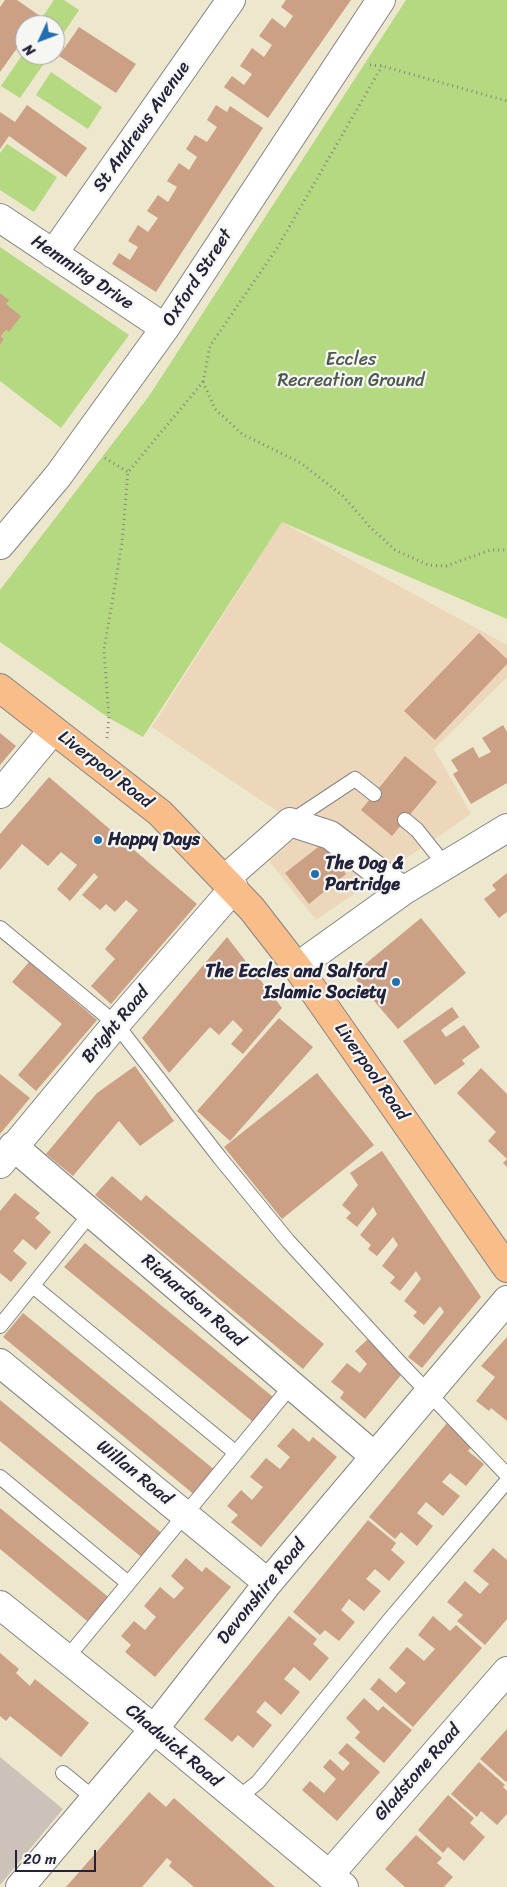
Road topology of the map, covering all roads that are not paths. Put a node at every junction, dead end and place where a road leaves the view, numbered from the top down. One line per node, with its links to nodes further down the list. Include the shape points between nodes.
1 (231, 0): 4 (street, St Andrews Avenue)
2 (381, 0): 5 (street, Oxford Street)
3 (0, 218): 4 (street, Hemming Drive)
4 (52, 254): 5 (street, Hemming Drive)
5 (165, 328): 6 (street, Oxford Street, via 58,476)
6 (0, 545)
7 (0, 688): 8 (main road, Liverpool Road)
8 (53, 730): 9 (street); 15 (main road, Liverpool Road, via 160,813)
9 (0, 794)
10 (374, 794): 12 (lane, via 356,779)
11 (405, 820): 14 (lane)
12 (290, 822): 15 (street, Bright Road); 16 (street, via 330,835)
13 (507, 828): 14 (street)
14 (445, 864): 16 (street)
15 (229, 883): 18 (main road, Liverpool Road); 19 (street, Bright Road)
16 (403, 890): 18 (street)
17 (0, 928): 19 (lane)
18 (297, 967): 22 (main road, Liverpool Road)
19 (116, 1024): 20 (street, Bright Road); 28 (lane, via 288,1241)
20 (7, 1155): 21 (street, Richardson Road)
21 (91, 1213): 23 (lane); 27 (street, Richardson Road)
22 (507, 1268)
23 (33, 1286): 25 (lane); 29 (lane)
24 (507, 1300): 28 (street, Devonshire Road)
25 (0, 1326)
26 (0, 1363): 34 (street, Willan Road)
27 (291, 1386): 29 (lane); 30 (street, Richardson Road)
28 (428, 1392): 30 (street, Devonshire Road); 31 (lane)
29 (236, 1453): 34 (lane)
30 (374, 1456): 35 (street, Devonshire Road)
31 (507, 1475)
32 (0, 1477): 36 (lane)
33 (507, 1482): 42 (lane, via 258,1782)
34 (185, 1515): 35 (street, Willan Road); 36 (lane)
35 (268, 1583): 40 (street, Devonshire Road)
36 (128, 1584): 38 (lane)
37 (0, 1606): 38 (street, Chadwick Road)
38 (66, 1659): 40 (street, Chadwick Road)
39 (507, 1671): 44 (street, Gladstone Road)
40 (154, 1729): 42 (street, Chadwick Road); 43 (street, Devonshire Road)
41 (63, 1773): 43 (lane)
42 (237, 1799): 44 (street, Chadwick Road)
43 (96, 1800): 45 (street, Devonshire Road)
44 (336, 1881)
45 (20, 1887)

